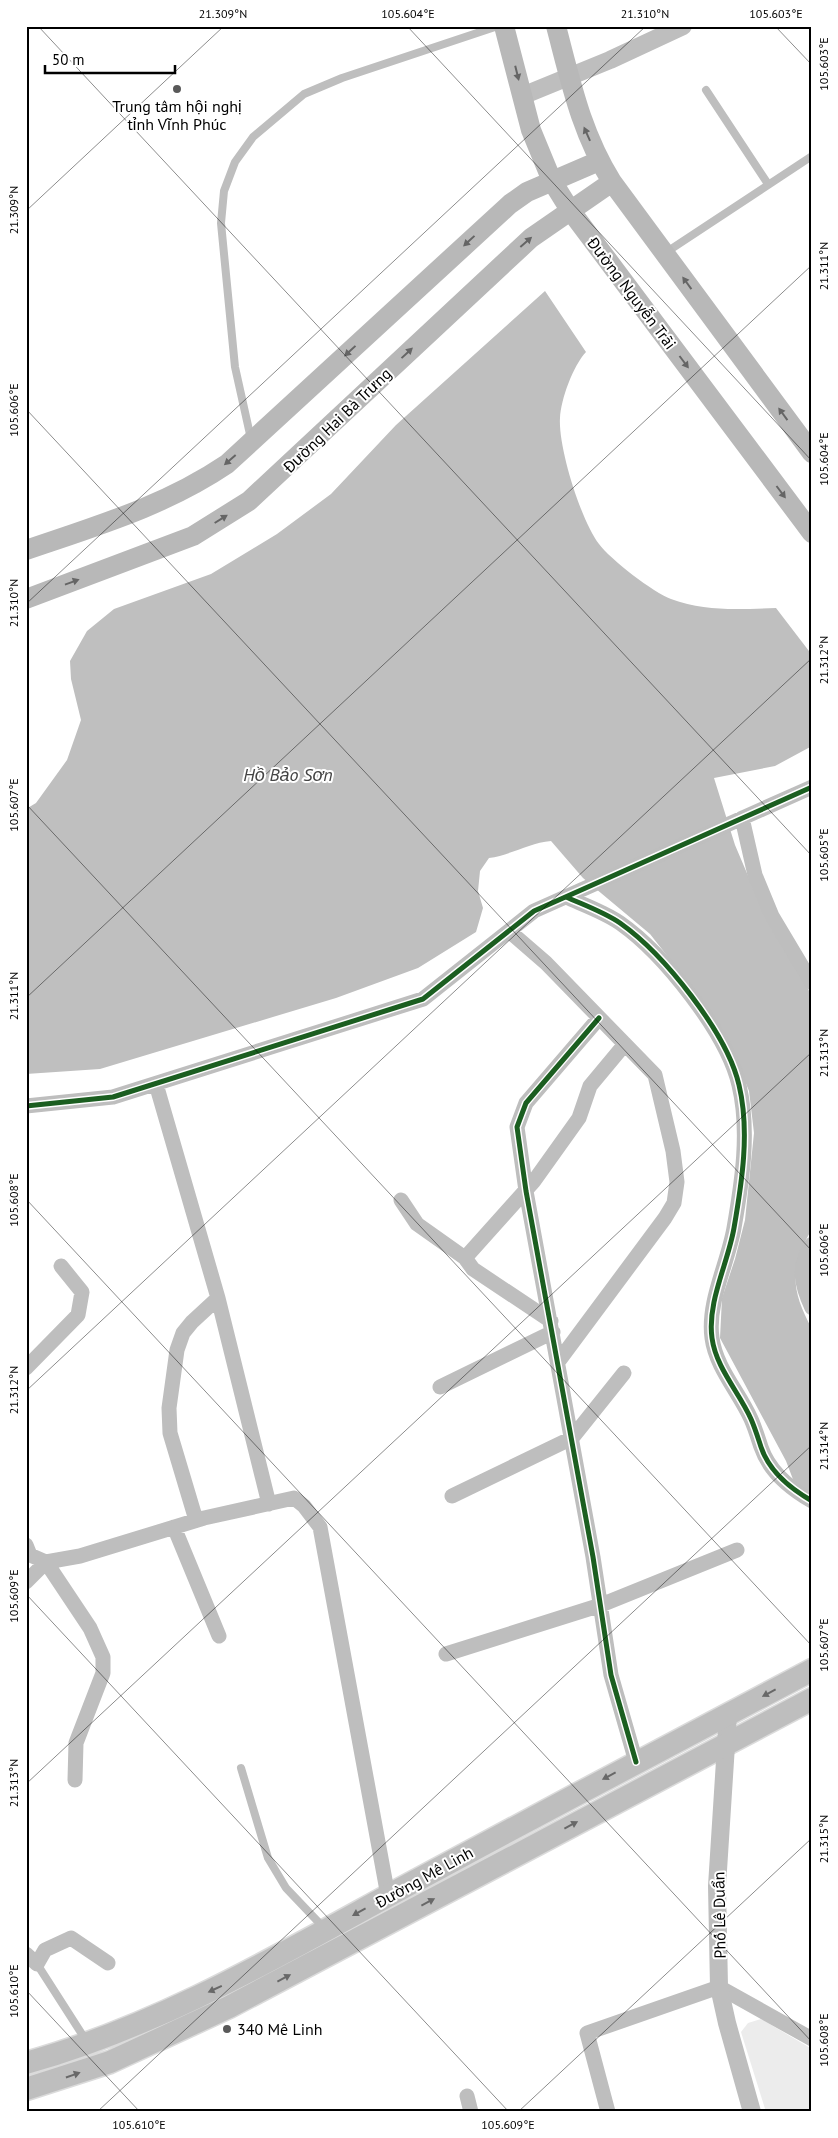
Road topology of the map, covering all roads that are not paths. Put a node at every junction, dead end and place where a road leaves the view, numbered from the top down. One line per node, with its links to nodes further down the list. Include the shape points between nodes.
1 (498, 26): 15 (lane, via 342,78 304,94 253,137 235,162 224,191 222,223 235,367)
2 (504, 26): 7 (main road, Đường Nguyễn Trãi, one-way to 7)
3 (556, 26): 5 (main road)
4 (683, 26): 5 (street)
5 (570, 77): 7 (street); 9 (main road, one-way to 5, via 584,128)
6 (706, 90): 12 (lane)
7 (522, 96): 10 (main road, Đường Nguyễn Trãi, via 531,130)
8 (812, 156): 12 (lane)
9 (599, 161): 10 (main road); 11 (main road)
10 (552, 181): 13 (main road, Đường Nguyễn Trãi); 15 (main road, one-way to 15, via 527,192 500,212)
11 (612, 182): 13 (main road, Đường Hai Bà Trưng); 14 (main road)
12 (768, 184): 14 (lane)
13 (570, 210): 17 (main road, Đường Nguyễn Trãi, one-way to 17); 19 (main road, Đường Hai Bà Trưng, one-way to 13, via 193,536 248,501 526,243)
14 (665, 253): 16 (main road, one-way to 14)
15 (251, 441): 18 (main road, one-way to 18, via 227,464 175,495)
16 (812, 453)
17 (812, 533)
18 (26, 550)
19 (26, 599)
20 (812, 787): 21 (street)
21 (739, 820): 22 (street); 24 (street, via 755,875 772,916)
22 (571, 895): 23 (street, via 534,911); 43 (street, via 619,922 663,964 704,1014 733,1067 742,1103 743,1156 732,1240 715,1302 712,1336 721,1366 747,1410 767,1461 790,1486)
23 (509, 931): 25 (street, via 546,963); 27 (street, via 423,999)
24 (812, 982)
25 (598, 1018): 26 (street); 29 (street, via 526,1103 517,1127)
26 (625, 1044): 29 (street, via 590,1086 579,1118); 37 (street, via 655,1076 673,1151 677,1182 675,1198 664,1218)
27 (156, 1084): 28 (street, via 113,1097); 34 (street)
28 (26, 1106)
29 (526, 1191): 32 (street); 36 (street)
30 (401, 1200): 32 (street, via 418,1224)
31 (812, 1244): 35 (street, via 805,1254 802,1287)
32 (465, 1258): 36 (street, via 473,1269)
33 (61, 1266): 38 (street, via 82,1292 78,1316)
34 (218, 1298): 44 (street); 45 (street, via 183,1333 177,1350 169,1408 170,1434)
35 (812, 1308)
36 (552, 1326): 37 (street); 40 (street)
37 (558, 1362): 41 (street)
38 (26, 1368)
39 (624, 1373): 41 (street)
40 (440, 1387)
41 (572, 1438): 42 (street); 51 (street)
42 (452, 1496)
43 (812, 1501)
44 (269, 1504): 45 (street); 61 (street, via 294,1498 320,1527)
45 (196, 1520): 46 (street)
46 (174, 1527): 49 (street, via 80,1556); 52 (street)
47 (26, 1545): 49 (street, via 30,1554)
48 (737, 1550): 51 (street)
49 (46, 1562): 50 (street); 60 (street, via 90,1628 103,1657 103,1673 76,1743)
50 (26, 1582)
51 (601, 1605): 53 (street); 58 (street, via 612,1675)
52 (219, 1636)
53 (446, 1654)
54 (812, 1670): 56 (main road, Đường Mê Linh, one-way to 56)
55 (811, 1702): 57 (main road, Đường Mê Linh)
56 (728, 1714): 57 (street, Phố Lê Duẩn); 58 (main road, Đường Mê Linh)
57 (724, 1745): 65 (street, Phố Lê Duẩn, via 717,1886); 69 (main road, Đường Mê Linh, one-way to 57, via 110,2062 229,2007)
58 (636, 1762): 61 (main road, Đường Mê Linh, one-way to 61)
59 (241, 1768): 62 (lane, via 268,1858 286,1888)
60 (75, 1780)
61 (388, 1896): 62 (main road, Đường Mê Linh, one-way to 62)
62 (326, 1930): 67 (main road, Đường Mê Linh, one-way to 67, via 223,1985)
63 (31, 1959): 64 (street, via 71,1938); 67 (lane)
64 (108, 1963)
65 (719, 1987): 66 (street); 72 (street, via 587,2034); 73 (street, Phố Lê Duẩn)
66 (812, 2039)
67 (89, 2044): 68 (main road, Đường Mê Linh)
68 (26, 2063)
69 (26, 2089)
70 (467, 2096): 71 (street)
71 (471, 2112)
72 (608, 2112)
73 (752, 2112)

